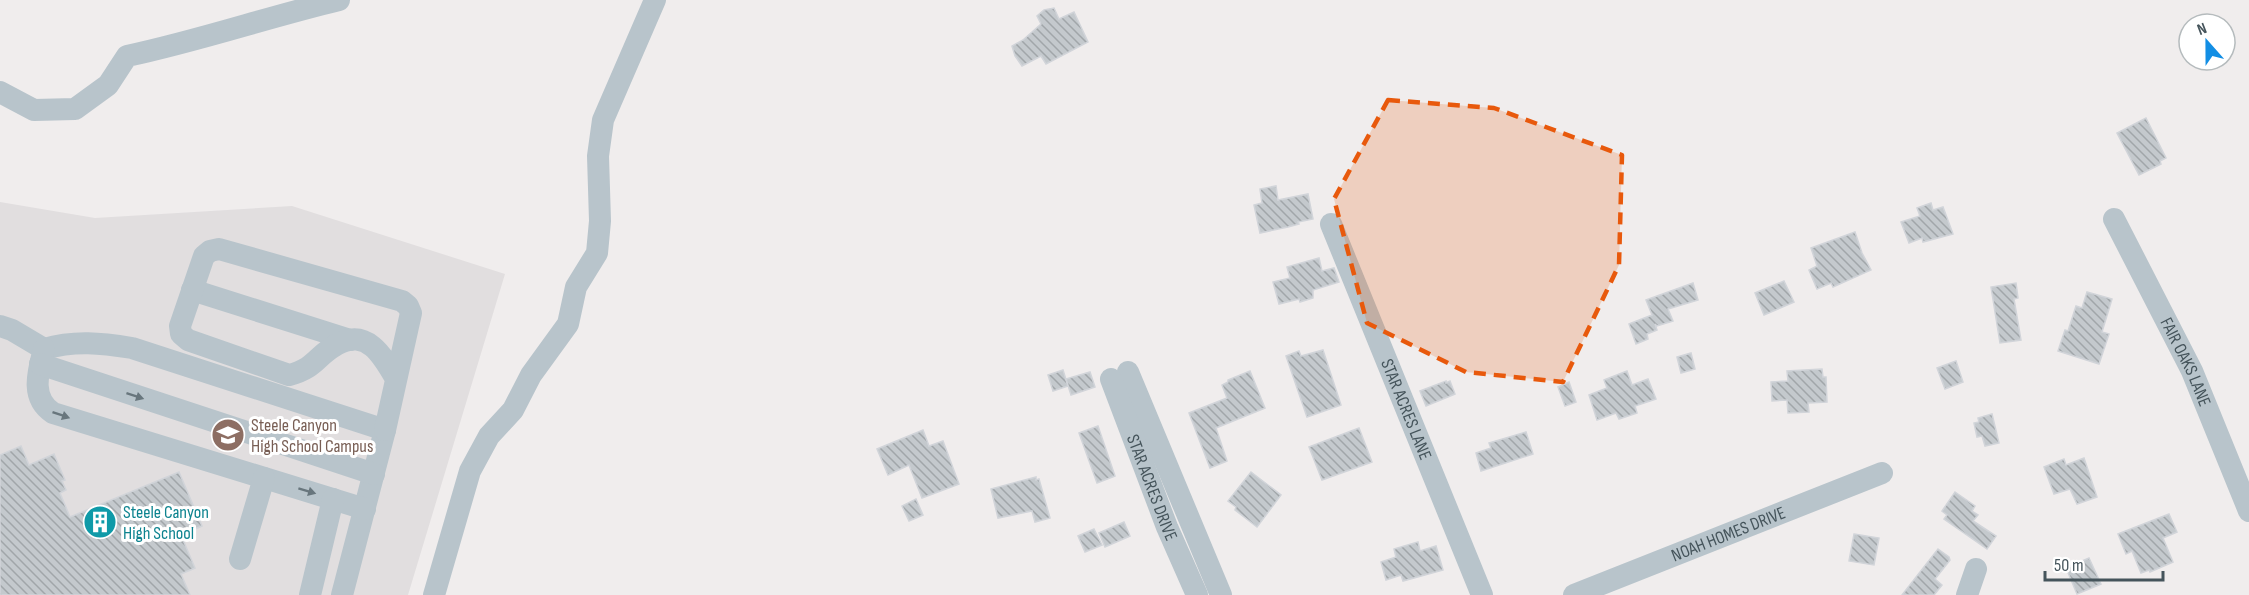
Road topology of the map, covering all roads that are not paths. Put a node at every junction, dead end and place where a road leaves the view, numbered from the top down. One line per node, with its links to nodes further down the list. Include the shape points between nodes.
1 (339, 0): 3 (street, via 127,56 108,85 75,109 34,110)
2 (655, 0): 22 (street, via 603,120 598,156 597,253 576,287 568,324 531,375 513,410 489,435 470,471)
3 (0, 92)
4 (2114, 219): 17 (street, FAIR OAKS LANE, via 2192,371)
5 (1331, 224): 25 (street, STAR ACRES LANE)
6 (192, 290): 8 (street); 8 (street, via 181,334 188,340 289,375 304,371 334,345); 10 (street, via 204,256 219,249 402,301 411,313)
7 (0, 326): 9 (street, via 12,330)
8 (350, 340): 10 (street, via 374,346)
9 (42, 357): 11 (street, via 65,343 98,342 132,348); 13 (street, one-way to 13); 14 (street, one-way to 14, via 37,375 38,395 43,407 52,413)
10 (396, 379): 11 (street)
11 (384, 430): 13 (street)
12 (1882, 473): 26 (street, NOAH HOMES DRIVE)
13 (374, 474): 16 (street)
14 (264, 478): 15 (street, one-way to 15); 18 (street)
15 (333, 499): 16 (street); 20 (street)
16 (365, 509): 21 (street)
17 (2249, 511)
18 (240, 559)
19 (1976, 569): 27 (street)
20 (310, 595)
21 (342, 595)
22 (434, 595)
23 (1197, 595): 24 (street, STAR ACRES DRIVE, via 1167,527 1120,375)
24 (1221, 595)
25 (1482, 595)
26 (1574, 595)
27 (1967, 595)

